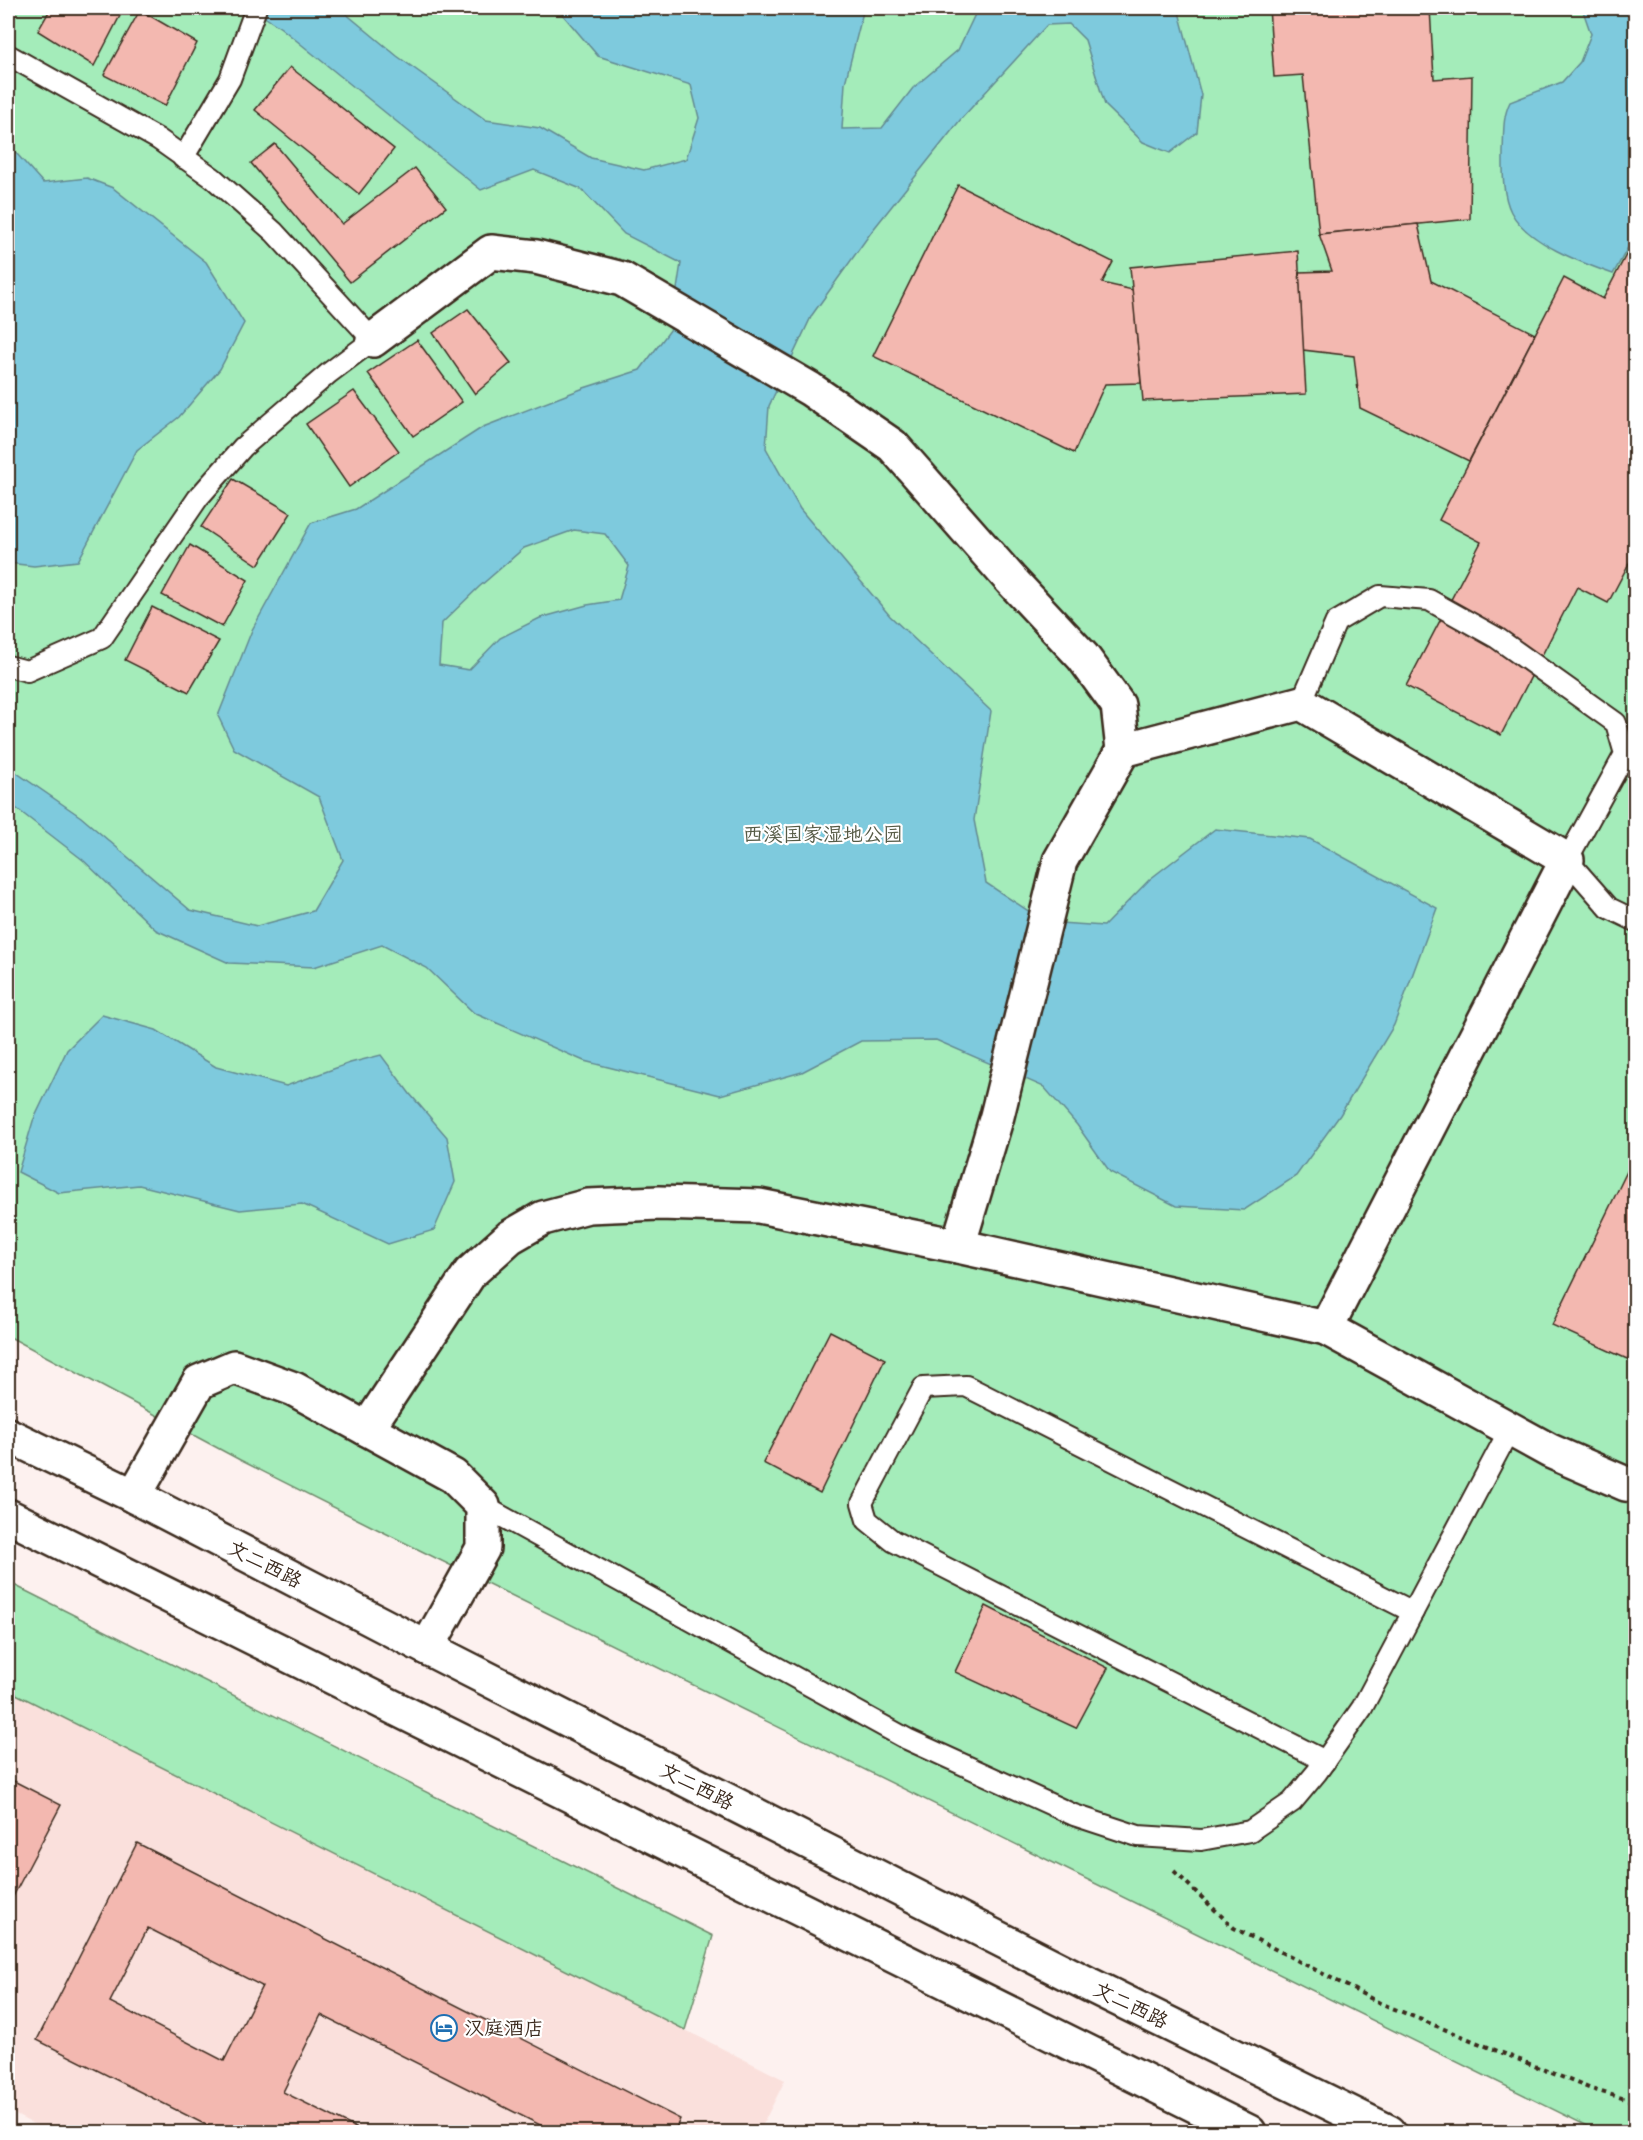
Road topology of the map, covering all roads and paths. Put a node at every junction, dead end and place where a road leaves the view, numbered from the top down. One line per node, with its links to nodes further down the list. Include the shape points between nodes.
1 (256, 8): 3 (lane, via 230,79)
2 (8, 55): 3 (lane, via 158,139)
3 (183, 158): 4 (lane, via 213,178 274,232)
4 (373, 340): 5 (lane, via 243,447 198,498 102,638 27,671); 7 (street, via 491,252 536,257 622,279 810,389 893,446 1083,657 1118,705)
5 (8, 666)
6 (1301, 703): 7 (street); 8 (street); 8 (lane, via 1336,622 1380,596 1429,600 1497,638 1616,723 1625,754)
7 (1123, 750): 10 (street, via 1060,861 997,1116)
8 (1567, 860): 9 (lane, via 1609,908); 11 (street)
9 (1635, 921)
10 (958, 1246): 11 (street); 12 (street, via 759,1206 588,1206 543,1218 510,1237 470,1273)
11 (1326, 1328): 13 (street)
12 (367, 1429): 16 (street, via 294,1389 234,1367 199,1382); 17 (street, via 453,1476)
13 (1510, 1429): 15 (street, via 1550,1451); 19 (lane)
14 (8, 1435): 16 (street, 文二西路)
15 (1635, 1485)
16 (134, 1496): 20 (street, 文二西路)
17 (483, 1506): 20 (street, via 483,1548); 22 (lane, via 906,1739 1074,1815)
18 (8, 1516): 24 (street)
19 (1413, 1612): 21 (lane, via 1362,1708); 21 (lane, via 966,1386 923,1388 862,1503 867,1520 893,1540)
20 (427, 1648): 25 (street, 文二西路)
21 (1325, 1761): 22 (lane, via 1292,1802 1250,1831 1201,1840)
22 (1138, 1836): 23 (path, via 1234,1928 1380,2003 1591,2089)
23 (1635, 2102)
24 (1249, 2133)
25 (1389, 2133)

